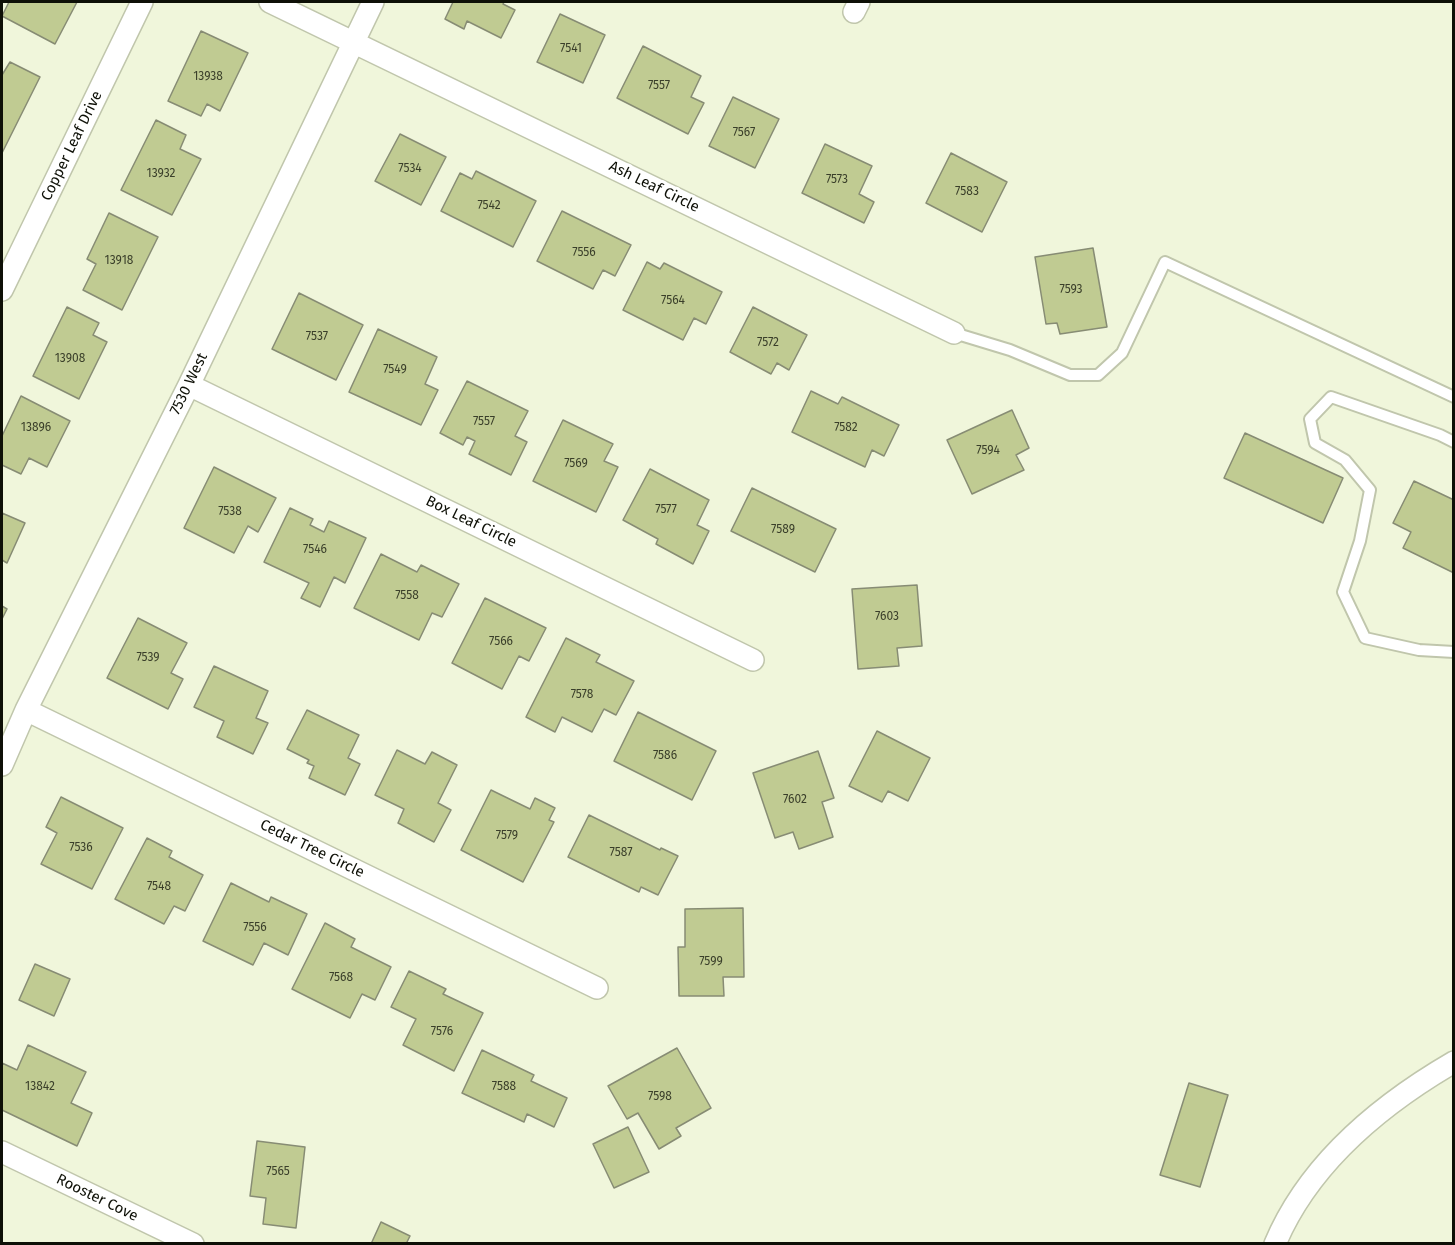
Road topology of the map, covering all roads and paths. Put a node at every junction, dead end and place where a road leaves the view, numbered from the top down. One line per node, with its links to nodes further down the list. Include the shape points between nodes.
1 (142, 2): 5 (street, Copper Leaf Drive)
2 (270, 2): 4 (street, Ash Leaf Circle)
3 (374, 2): 4 (street, 7530 West)
4 (354, 42): 6 (street, Ash Leaf Circle); 7 (street, 7530 West)
5 (2, 290)
6 (954, 333): 8 (lane, via 1010,350 1070,375 1098,375 1122,354 1165,262)
7 (189, 385): 11 (street, Box Leaf Circle); 12 (street, 7530 West)
8 (1454, 397)
9 (1454, 442): 10 (lane, via 1330,397 1310,419 1315,443 1345,460 1370,490 1360,541 1343,592 1365,638 1419,650)
10 (1454, 652)
11 (753, 660)
12 (26, 710): 13 (street, 7530 West); 14 (street, Cedar Tree Circle)
13 (2, 765)
14 (597, 988)
15 (1454, 1062): 18 (street, via 1375,1114 1319,1169 1282,1226)
16 (2, 1152): 17 (street, Rooster Cove)
17 (193, 1244)
18 (1275, 1244)

